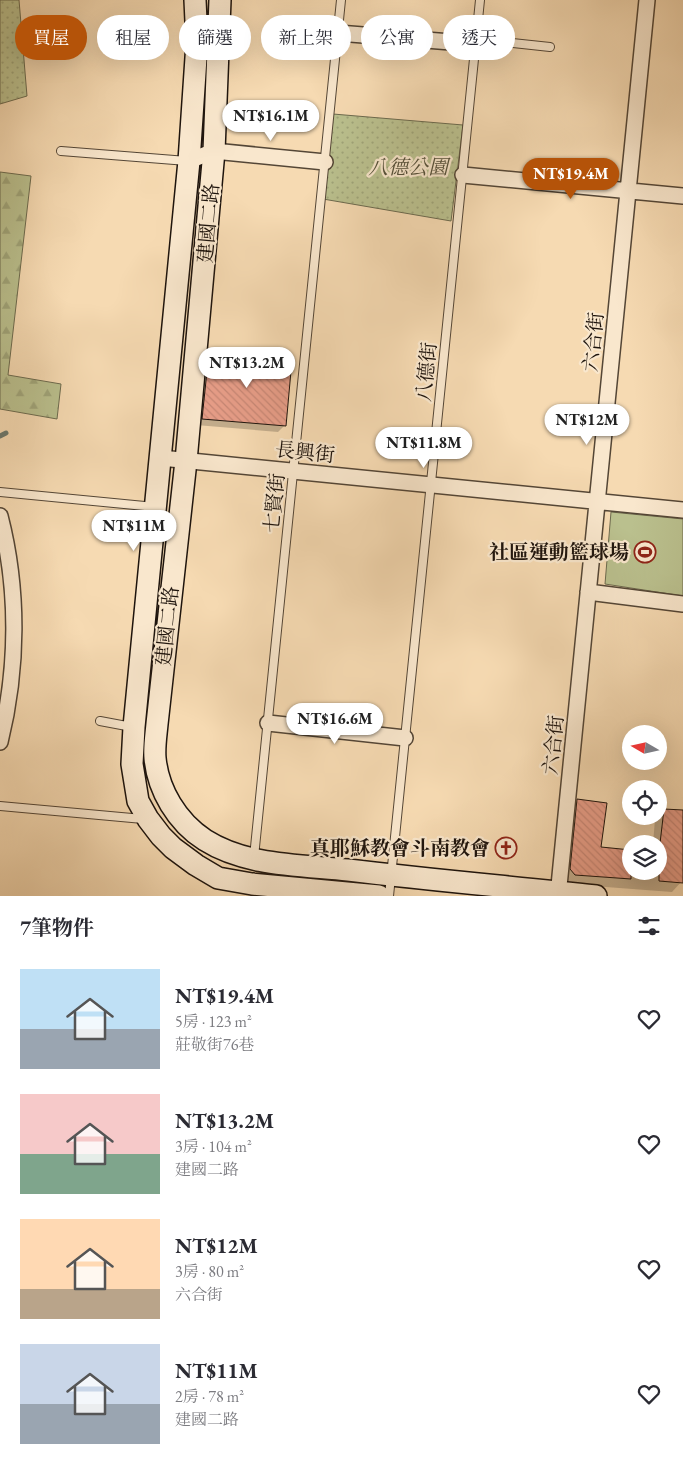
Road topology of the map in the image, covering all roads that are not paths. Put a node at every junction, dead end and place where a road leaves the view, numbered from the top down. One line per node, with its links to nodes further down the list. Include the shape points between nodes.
1 (195, 0): 16 (street, 建國二路, via 197,43)
2 (220, 0): 15 (street, 建國二路)
3 (341, 0): 6 (lane, 七賢街)
4 (480, 0): 7 (lane, 八德街)
5 (647, 0): 19 (street, 六合街)
6 (340, 15)
7 (479, 15)
8 (351, 33): 9 (street)
9 (443, 40)
10 (515, 45): 11 (lane)
11 (550, 47)
12 (335, 60): 17 (lane, 七賢街)
13 (474, 60): 18 (lane, 八德街)
14 (61, 151): 16 (lane)
15 (214, 152): 16 (street); 17 (street); 22 (street, 建國二路)
16 (189, 161): 21 (street, 建國二路)
17 (325, 162): 23 (lane, 七賢街)
18 (462, 175): 19 (street); 24 (lane, 八德街)
19 (628, 191): 20 (street); 26 (street, 六合街)
20 (683, 196)
21 (161, 458): 22 (street, 長興街); 27 (street, 建國二路)
22 (186, 461): 23 (street, 長興街); 39 (street, 建國二路, via 157,724 156,765 171,804 191,829 216,846)
23 (294, 471): 24 (street, 長興街); 33 (lane, 七賢街)
24 (431, 485): 26 (street, 長興街); 35 (lane, 八德街)
25 (0, 492): 27 (lane)
26 (597, 501): 28 (street, 長興街); 30 (street, 六合街)
27 (157, 507): 34 (street, 建國二路)
28 (683, 510)
29 (0, 516): 36 (street, via 9,561 14,633 9,703)
30 (588, 592): 31 (street); 41 (street, 六合街)
31 (683, 604)
32 (100, 721): 34 (lane)
33 (268, 723): 35 (street); 39 (lane, 七賢街)
34 (134, 727): 38 (street, 建國二路, via 134,783 138,801)
35 (405, 738): 40 (lane, 八德街)
36 (0, 742)
37 (0, 806): 38 (lane)
38 (148, 819): 42 (street, 建國二路, via 173,848 218,878 251,887)
39 (254, 859): 40 (street, 建國二路)
40 (390, 886): 41 (street, 建國二路)
41 (558, 894): 43 (street, 建國二路)
42 (379, 896)
43 (596, 896)

